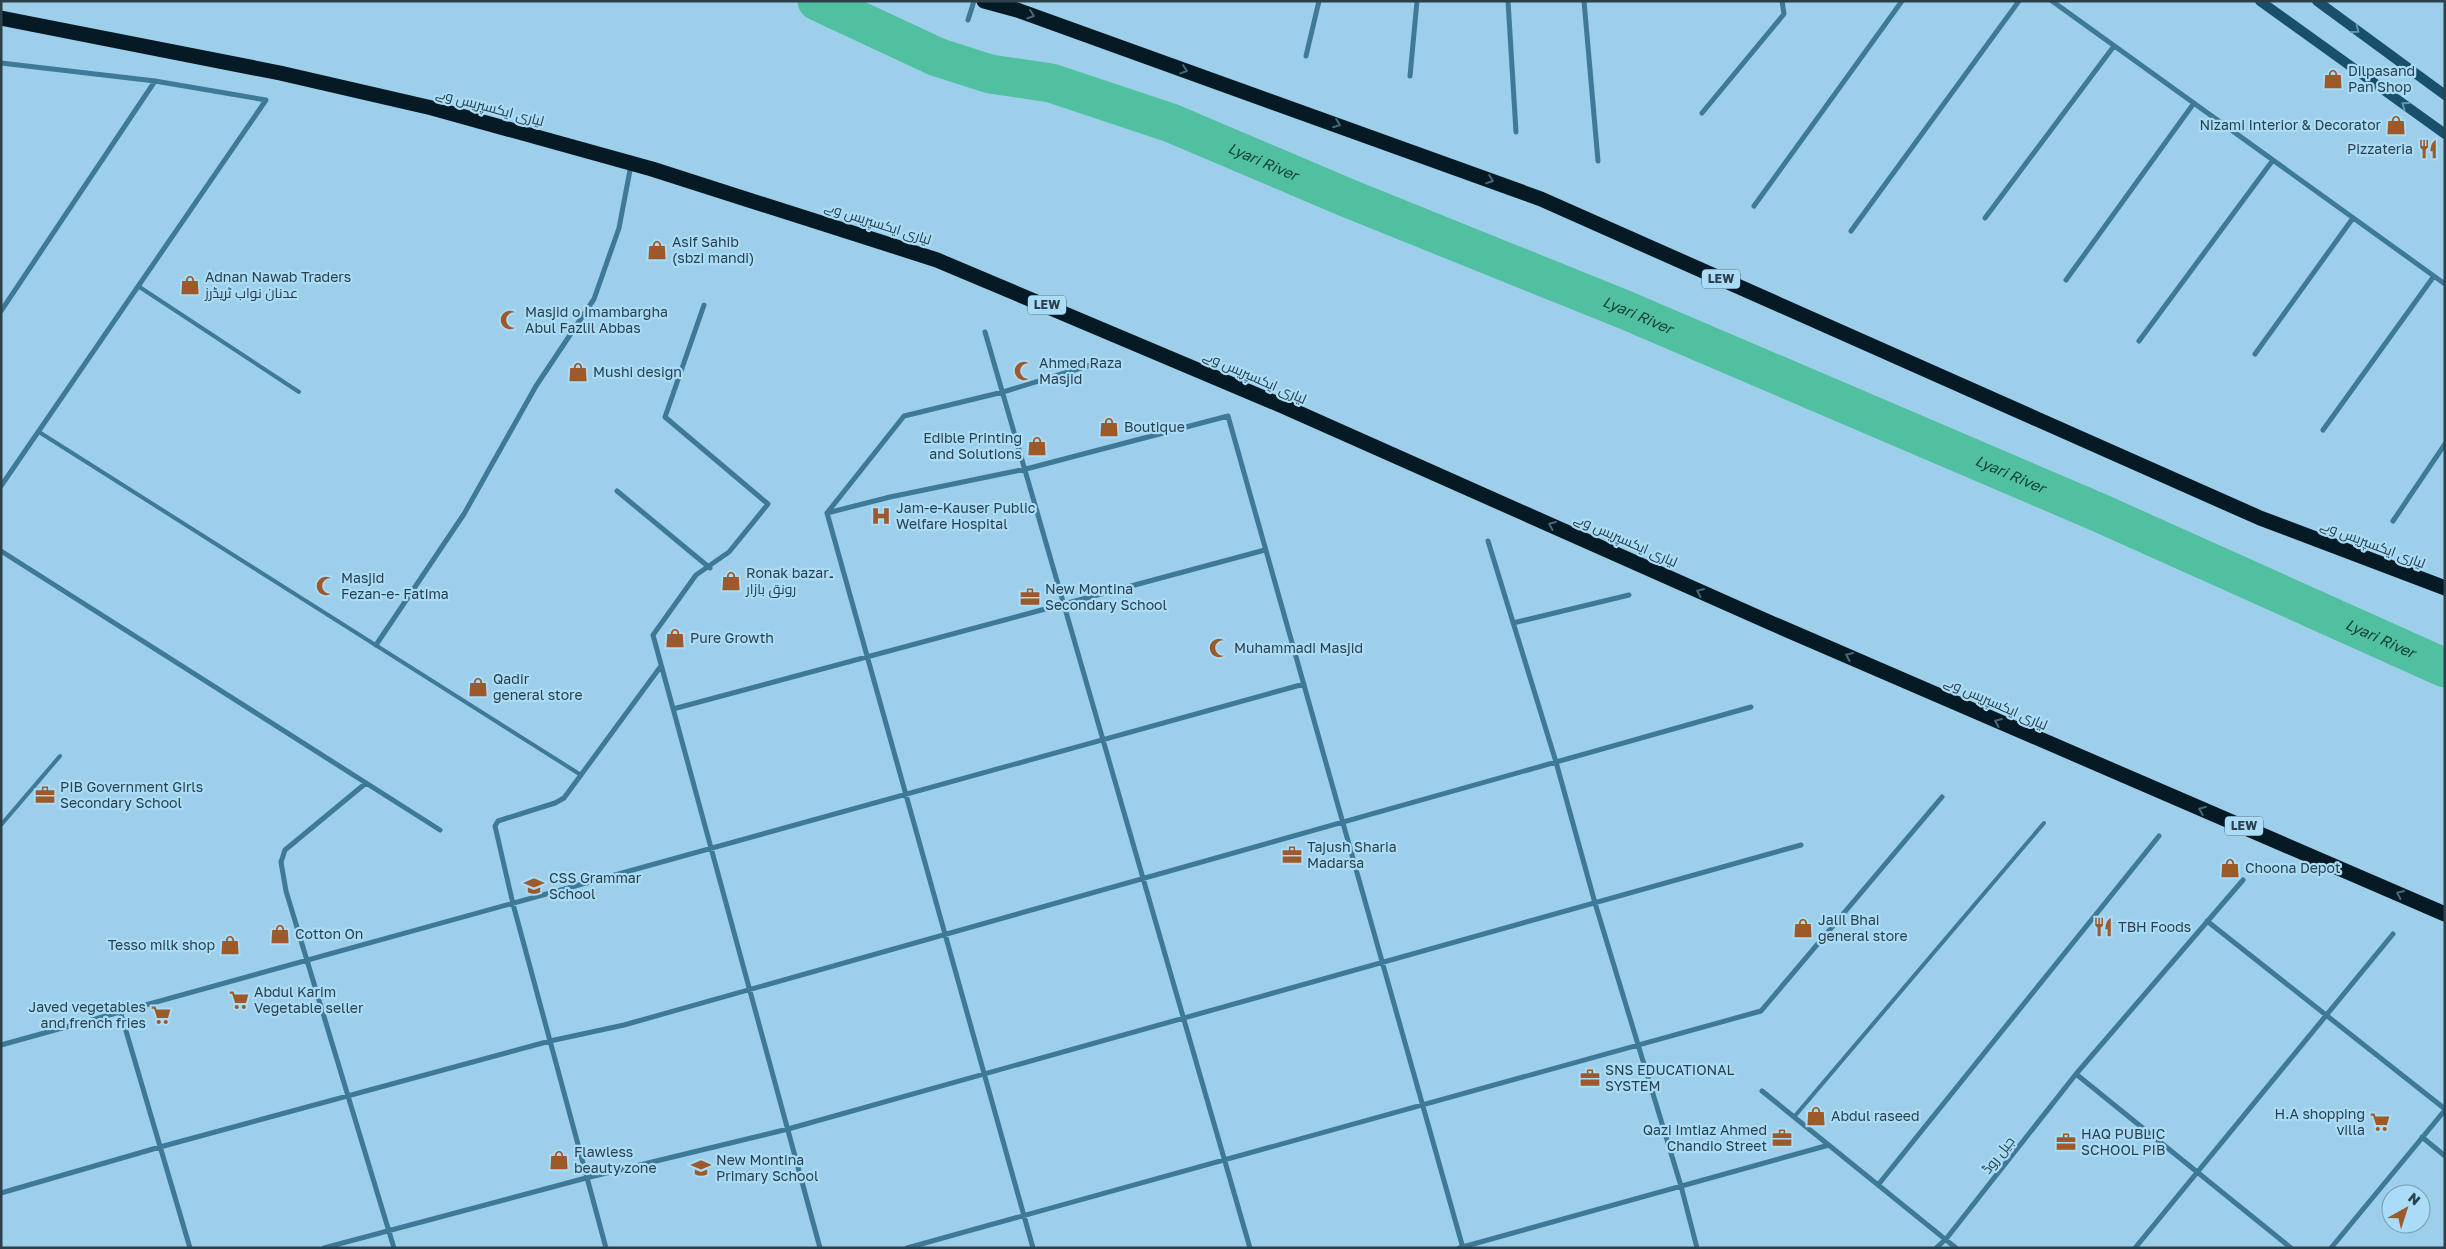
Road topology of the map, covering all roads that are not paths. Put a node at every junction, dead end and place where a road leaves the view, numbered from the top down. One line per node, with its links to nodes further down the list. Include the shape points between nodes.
1 (974, 1): 14 (street)
2 (984, 1): 56 (highway, لیاری ایکسپریس وے / LEW, one-way to 56, via 1017,10 1541,199 2260,518)
3 (1319, 1): 16 (street)
4 (1417, 1): 18 (street)
5 (1508, 1): 23 (street)
6 (1584, 1): 25 (street)
7 (1782, 1): 22 (street, via 1784,14)
8 (1902, 1): 28 (street)
9 (2019, 1): 31 (street)
10 (2052, 1): 15 (street)
11 (2260, 1): 24 (main road, one-way to 11)
12 (2316, 1): 20 (main road, one-way to 20)
13 (1, 18): 27 (highway, لیاری ایکسپریس وے / LEW, via 366,92)
14 (968, 20)
15 (2114, 46): 21 (street); 29 (street)
16 (1306, 56)
17 (1, 63): 19 (street)
18 (1410, 76)
19 (155, 80): 35 (street, via 266,100); 37 (street)
20 (2445, 95)
21 (2194, 103): 26 (street); 33 (street)
22 (1702, 113)
23 (1516, 132)
24 (2445, 134)
25 (1598, 160)
26 (2273, 160): 30 (street); 39 (street)
27 (632, 162): 60 (street, via 619,228 594,299 536,386 464,514); 84 (highway, لیاری ایکسپریس وے / LEW, one-way to 27, via 1770,623 1285,407 1008,288 901,248)
28 (1754, 206)
29 (1985, 218)
30 (2353, 218): 32 (street); 40 (street)
31 (1851, 231)
32 (2434, 276): 34 (street); 44 (street)
33 (2066, 280)
34 (2445, 284)
35 (138, 286): 42 (lane); 45 (street)
36 (704, 305): 55 (street, via 665,417 768,504 729,552)
37 (1, 311)
38 (985, 332): 43 (street)
39 (2139, 341)
40 (2255, 354)
41 (1094, 364): 43 (street)
42 (300, 392)
43 (1004, 392): 47 (street); 50 (street, via 904,416)
44 (2323, 430)
45 (39, 432): 48 (street); 60 (lane)
46 (2445, 444): 51 (street)
47 (1026, 469): 50 (street); 53 (street, via 1228,416); 58 (street)
48 (1, 486)
49 (617, 491): 55 (street)
50 (827, 513): 61 (street)
51 (2392, 521)
52 (1488, 541): 59 (street)
53 (1265, 550): 58 (street); 63 (street)
54 (1, 551): 70 (street)
55 (710, 568): 62 (street, via 696,575 653,635)
56 (2445, 588)
57 (1629, 596): 59 (street)
58 (1065, 604): 61 (street); 66 (street)
59 (1513, 623): 68 (street)
60 (376, 645): 69 (lane)
61 (867, 657): 65 (street); 71 (street)
62 (661, 666): 65 (street); 69 (street)
63 (1304, 684): 66 (street); 73 (street)
64 (1750, 707): 68 (street)
65 (673, 709): 79 (street)
66 (1104, 740): 71 (street); 80 (street)
67 (60, 756): 75 (lane)
68 (1556, 762): 73 (street); 82 (street)
69 (581, 775): 83 (street, via 564,798 498,821 495,826)
70 (366, 783): 76 (street); 88 (street, via 285,850 282,856 286,891)
71 (906, 795): 79 (street); 86 (street)
72 (1942, 797): 96 (street, via 1761,1011)
73 (1343, 822): 80 (street); 89 (street)
74 (2044, 823): 103 (lane)
75 (1, 825)
76 (440, 830)
77 (2159, 836): 112 (street)
78 (1802, 846): 82 (street)
79 (712, 849): 83 (street); 90 (street)
80 (1144, 878): 86 (street); 93 (street)
81 (2242, 880): 85 (street, جیل روڈ)
82 (1595, 903): 89 (street); 96 (street)
83 (513, 904): 88 (street); 94 (street)
84 (2445, 914)
85 (2207, 921): 92 (street); 98 (street, جیل روڈ)
86 (945, 934): 90 (street); 97 (street)
87 (2393, 934): 92 (street)
88 (307, 962): 91 (street); 100 (street)
89 (1382, 962): 93 (street); 101 (street)
90 (750, 990): 94 (street, via 624,1025); 104 (street)
91 (121, 1014): 95 (street); 107 (street)
92 (2325, 1016): 102 (street); 110 (street)
93 (1184, 1018): 97 (street); 109 (street)
94 (550, 1041): 100 (street); 111 (street)
95 (1, 1045)
96 (1637, 1045): 101 (street); 113 (street)
97 (984, 1074): 104 (street); 115 (street)
98 (2076, 1074): 110 (street); 117 (street, جیل روڈ)
99 (1762, 1091): 103 (street)
100 (350, 1096): 107 (street); 116 (street)
101 (1423, 1105): 109 (street); 118 (street)
102 (2445, 1109): 105 (street)
103 (1794, 1117): 106 (street)
104 (788, 1129): 111 (street); 123 (street)
105 (2422, 1137): 108 (street); 132 (street)
106 (1829, 1145): 112 (street); 113 (street)
107 (160, 1147): 114 (street); 119 (street)
108 (2445, 1156)
109 (1225, 1160): 115 (street); 126 (street)
110 (2197, 1172): 130 (street); 131 (street)
111 (586, 1178): 116 (street); 122 (street)
112 (1878, 1185): 117 (street)
113 (1681, 1186): 118 (street); 127 (street)
114 (1, 1193)
115 (1024, 1215): 124 (street); 125 (street)
116 (389, 1230): 120 (street); 121 (street)
117 (1946, 1240): 128 (street, جیل روڈ); 129 (street)
118 (1462, 1247)
119 (190, 1248)
120 (324, 1248)
121 (394, 1248)
122 (606, 1248)
123 (820, 1248)
124 (906, 1248)
125 (1033, 1248)
126 (1250, 1248)
127 (1697, 1248)
128 (1936, 1248)
129 (1956, 1248)
130 (2134, 1248)
131 (2291, 1248)
132 (2331, 1248)

